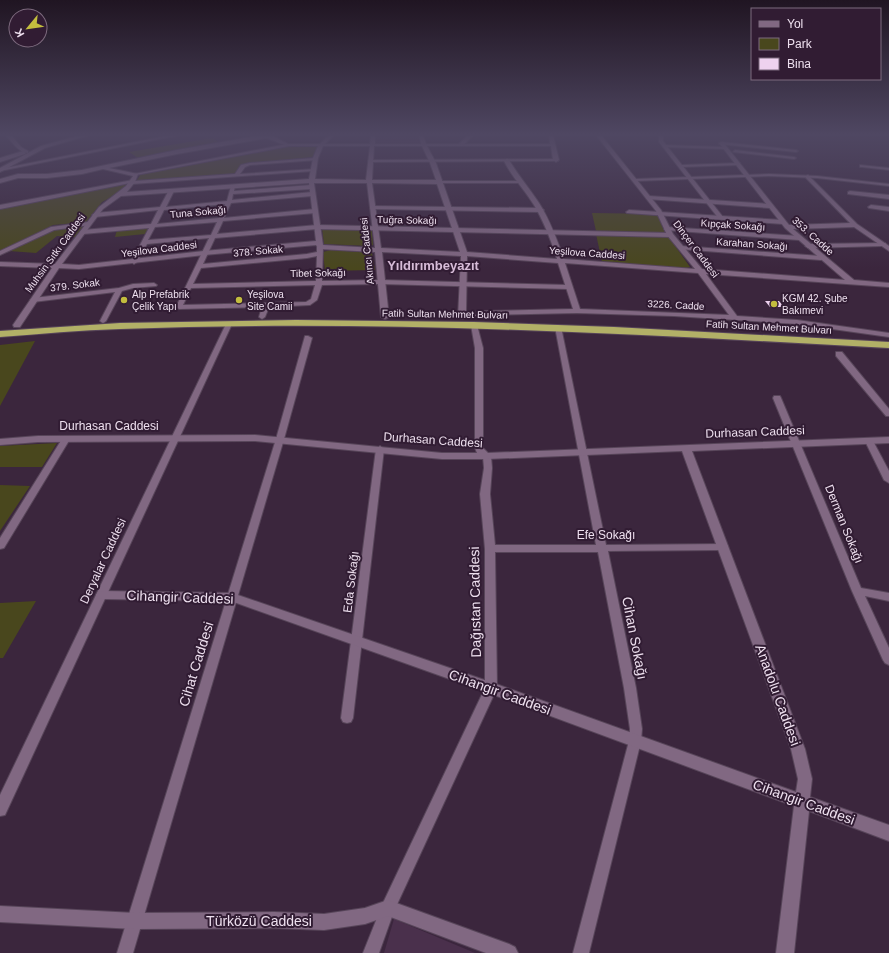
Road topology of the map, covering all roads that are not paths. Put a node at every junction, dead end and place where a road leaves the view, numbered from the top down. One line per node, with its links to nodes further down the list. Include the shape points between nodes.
1 (132, 179): 28 (street)
2 (134, 179): 21 (street, Muhsin Sıtkı Caddesi)
3 (650, 179): 9 (street)
4 (693, 179): 26 (street)
5 (750, 179): 27 (street, 353. Cadde)
6 (810, 179): 44 (street)
7 (833, 179): 13 (street)
8 (312, 180): 10 (street); 15 (street); 16 (street)
9 (635, 180): 24 (street, Dinçer Caddesi)
10 (369, 181): 11 (street); 31 (street, Akıncı Caddesi)
11 (438, 182): 12 (street); 32 (street)
12 (519, 182): 33 (street)
13 (880, 184): 14 (street); 18 (street)
14 (889, 185)
15 (233, 186): 17 (street); 19 (street)
16 (311, 187): 19 (street); 22 (street)
17 (171, 191): 21 (street); 30 (street)
18 (889, 191)
19 (231, 193): 25 (street)
20 (850, 193): 23 (street)
21 (121, 194): 38 (street, Muhsin Sıtkı Caddesi, via 104,204)
22 (312, 194): 25 (street, Tuna Sokağı); 35 (street)
23 (889, 197)
24 (649, 198): 26 (street); 37 (street, Dinçer Caddesi)
25 (228, 202): 30 (street, Tuna Sokağı); 40 (street)
26 (710, 202): 27 (street); 39 (street)
27 (770, 206): 41 (street, 353. Cadde)
28 (0, 207)
29 (871, 207): 34 (street)
30 (162, 208): 38 (street, Tuna Sokağı); 43 (street)
31 (373, 208): 32 (street); 47 (street, Akıncı Caddesi)
32 (449, 209): 33 (street); 48 (street)
33 (541, 210): 50 (street)
34 (889, 210)
35 (315, 211): 40 (street, Tuna Sokağı); 45 (street)
36 (629, 212): 37 (street)
37 (660, 213): 39 (street); 51 (street, Dinçer Caddesi)
38 (95, 215): 42 (street, Muhsin Sıtkı Caddesi)
39 (721, 218): 41 (street)
40 (220, 219): 43 (street, Tuna Sokağı); 52 (street)
41 (783, 222): 46 (street, 353. Cadde)
42 (88, 224): 49 (street, Muhsin Sıtkı Caddesi); 61 (street, via 53,228)
43 (154, 225): 49 (street, Tuna Sokağı); 54 (street)
44 (855, 225): 46 (street); 55 (street)
45 (317, 227): 47 (street, Tuğra Sokağı); 52 (street, Tuğra Sokağı); 57 (street)
46 (788, 227): 53 (street, 353. Cadde)
47 (376, 228): 48 (street, Tuğra Sokağı); 59 (street, Akıncı Caddesi)
48 (456, 230): 50 (street, Tuğra Sokağı); 63 (street)
49 (83, 232): 69 (street, Muhsin Sıtkı Caddesi)
50 (551, 232): 51 (street, Tuğra Sokağı); 65 (street)
51 (669, 232): 53 (street, Kıpçak Sokağı); 58 (street, Dinçer Caddesi)
52 (213, 236): 54 (street, Tuğra Sokağı); 62 (street)
53 (799, 238): 56 (street, 353. Cadde)
54 (144, 242): 66 (street)
55 (883, 244): 56 (street); 60 (street)
56 (808, 246): 64 (street, 353. Cadde)
57 (320, 248): 59 (street, Yeşilova Caddesi); 62 (street, Yeşilova Caddesi); 68 (street, 378. Sokak, via 308,256); 72 (street)
58 (681, 248): 64 (street, Karahan Sokağı); 70 (street, Dinçer Caddesi)
59 (377, 249): 63 (street, Yeşilova Caddesi); 71 (street, Akıncı Caddesi)
60 (889, 249)
61 (0, 253)
62 (204, 253): 66 (street, Yeşilova Caddesi); 68 (street)
63 (464, 254): 65 (street, Yeşilova Caddesi); 74 (street)
64 (821, 258): 73 (street, 353. Cadde)
65 (560, 261): 70 (street, Yeşilova Caddesi); 78 (street)
66 (134, 262): 69 (street, Yeşilova Caddesi)
67 (0, 264): 69 (street, Yeşilova Caddesi)
68 (198, 266): 77 (street)
69 (57, 267): 80 (street, Muhsin Sıtkı Caddesi)
70 (700, 271): 73 (street, Yeşilova Caddesi); 86 (street, Dinçer Caddesi)
71 (381, 282): 72 (street, Tibet Sokağı); 74 (street, Tibet Sokağı); 83 (street, Akıncı Caddesi)
72 (319, 283): 77 (street, Tibet Sokağı); 81 (street, via 314,300 308,304)
73 (853, 283): 76 (street, Yeşilova Caddesi)
74 (464, 284): 78 (street, Tibet Sokağı); 84 (street)
75 (154, 285): 79 (street)
76 (889, 285)
77 (189, 286): 81 (street, via 179,306)
78 (568, 287): 82 (street)
79 (119, 290): 80 (street, 379. Sokak); 87 (street)
80 (33, 300): 89 (street, Muhsin Sıtkı Caddesi)
81 (266, 305): 85 (street)
82 (577, 311): 84 (street, 3226. Cadde, via 483,313); 86 (street, 3226. Cadde)
83 (385, 317): 84 (highway, Fatih Sultan Mehmet Bulvarı); 85 (highway, Fatih Sultan Mehmet Bulvarı)
84 (462, 317): 96 (highway, Fatih Sultan Mehmet Bulvarı)
85 (262, 318): 87 (highway, Fatih Sultan Mehmet Bulvarı)
86 (734, 318): 94 (street, 3226. Cadde, via 797,322)
87 (103, 320): 89 (highway, Fatih Sultan Mehmet Bulvarı)
88 (229, 324): 90 (highway, Fatih Sultan Mehmet Bulvarı); 93 (highway, Fatih Sultan Mehmet Bulvarı, via 120,326); 102 (street, Deryalar Caddesi)
89 (17, 325): 91 (highway, Fatih Sultan Mehmet Bulvarı)
90 (474, 325): 92 (highway, Fatih Sultan Mehmet Bulvarı); 111 (street, Dağıstan Caddesi, via 479,348 479,448)
91 (0, 326)
92 (558, 327): 97 (highway, Fatih Sultan Mehmet Bulvarı); 110 (street, Cihan Sokağı)
93 (0, 334)
94 (889, 335)
95 (308, 338): 103 (street, Cihat Caddesi)
96 (889, 339)
97 (889, 345)
98 (838, 354): 100 (street)
99 (777, 398): 107 (street, Derman Sokağı)
100 (889, 414)
101 (66, 439): 102 (street, Durhasan Caddesi); 106 (street, Durhasan Caddesi); 113 (street)
102 (176, 439): 103 (street, Durhasan Caddesi); 118 (street, Deryalar Caddesi)
103 (280, 439): 109 (street, Durhasan Caddesi); 119 (street, Cihat Caddesi)
104 (889, 440): 105 (street, Durhasan Caddesi)
105 (869, 441): 107 (street, Durhasan Caddesi); 112 (street)
106 (0, 442)
107 (797, 444): 108 (street, Durhasan Caddesi); 117 (street, Derman Sokağı)
108 (686, 448): 110 (street, Durhasan Caddesi); 114 (street, Anadolu Caddesi)
109 (380, 449): 111 (street, Durhasan Caddesi, via 442,456); 121 (street, Eda Sokağı)
110 (584, 452): 111 (street, Durhasan Caddesi); 115 (street, Cihan Sokağı)
111 (487, 456): 116 (street, Dağıstan Caddesi, via 485,494)
112 (889, 480)
113 (0, 546)
114 (723, 547): 115 (street, Efe Sokağı); 126 (street, Anadolu Caddesi, via 798,750 805,779)
115 (602, 548): 116 (street, Efe Sokağı); 125 (street, Cihan Sokağı, via 630,688 636,729)
116 (490, 549): 123 (street, Dağıstan Caddesi)
117 (857, 592): 120 (street); 122 (street, Derman Sokağı)
118 (102, 595): 119 (street, Cihangir Caddesi); 127 (street, Deryalar Caddesi)
119 (232, 597): 121 (street, Cihangir Caddesi); 131 (street, Cihat Caddesi)
120 (889, 597)
121 (357, 641): 123 (street, Cihangir Caddesi); 124 (street, Eda Sokağı)
122 (889, 660)
123 (491, 688): 125 (street, Cihangir Caddesi); 129 (street, Dağıstan Caddesi)
124 (347, 718)
125 (635, 741): 126 (street, Cihangir Caddesi); 135 (street, Cihan Sokağı)
126 (802, 802): 128 (street, Cihangir Caddesi); 136 (street, Anadolu Caddesi)
127 (0, 810)
128 (889, 833)
129 (388, 908): 131 (street, Türközü Caddesi, via 365,916 324,922); 133 (street, Dağıstan Caddesi); 134 (street)
130 (0, 914): 131 (street, Türközü Caddesi)
131 (135, 921): 132 (street, Cihat Caddesi)
132 (125, 953)
133 (371, 953)
134 (509, 953)
135 (581, 953)
136 (785, 953)

